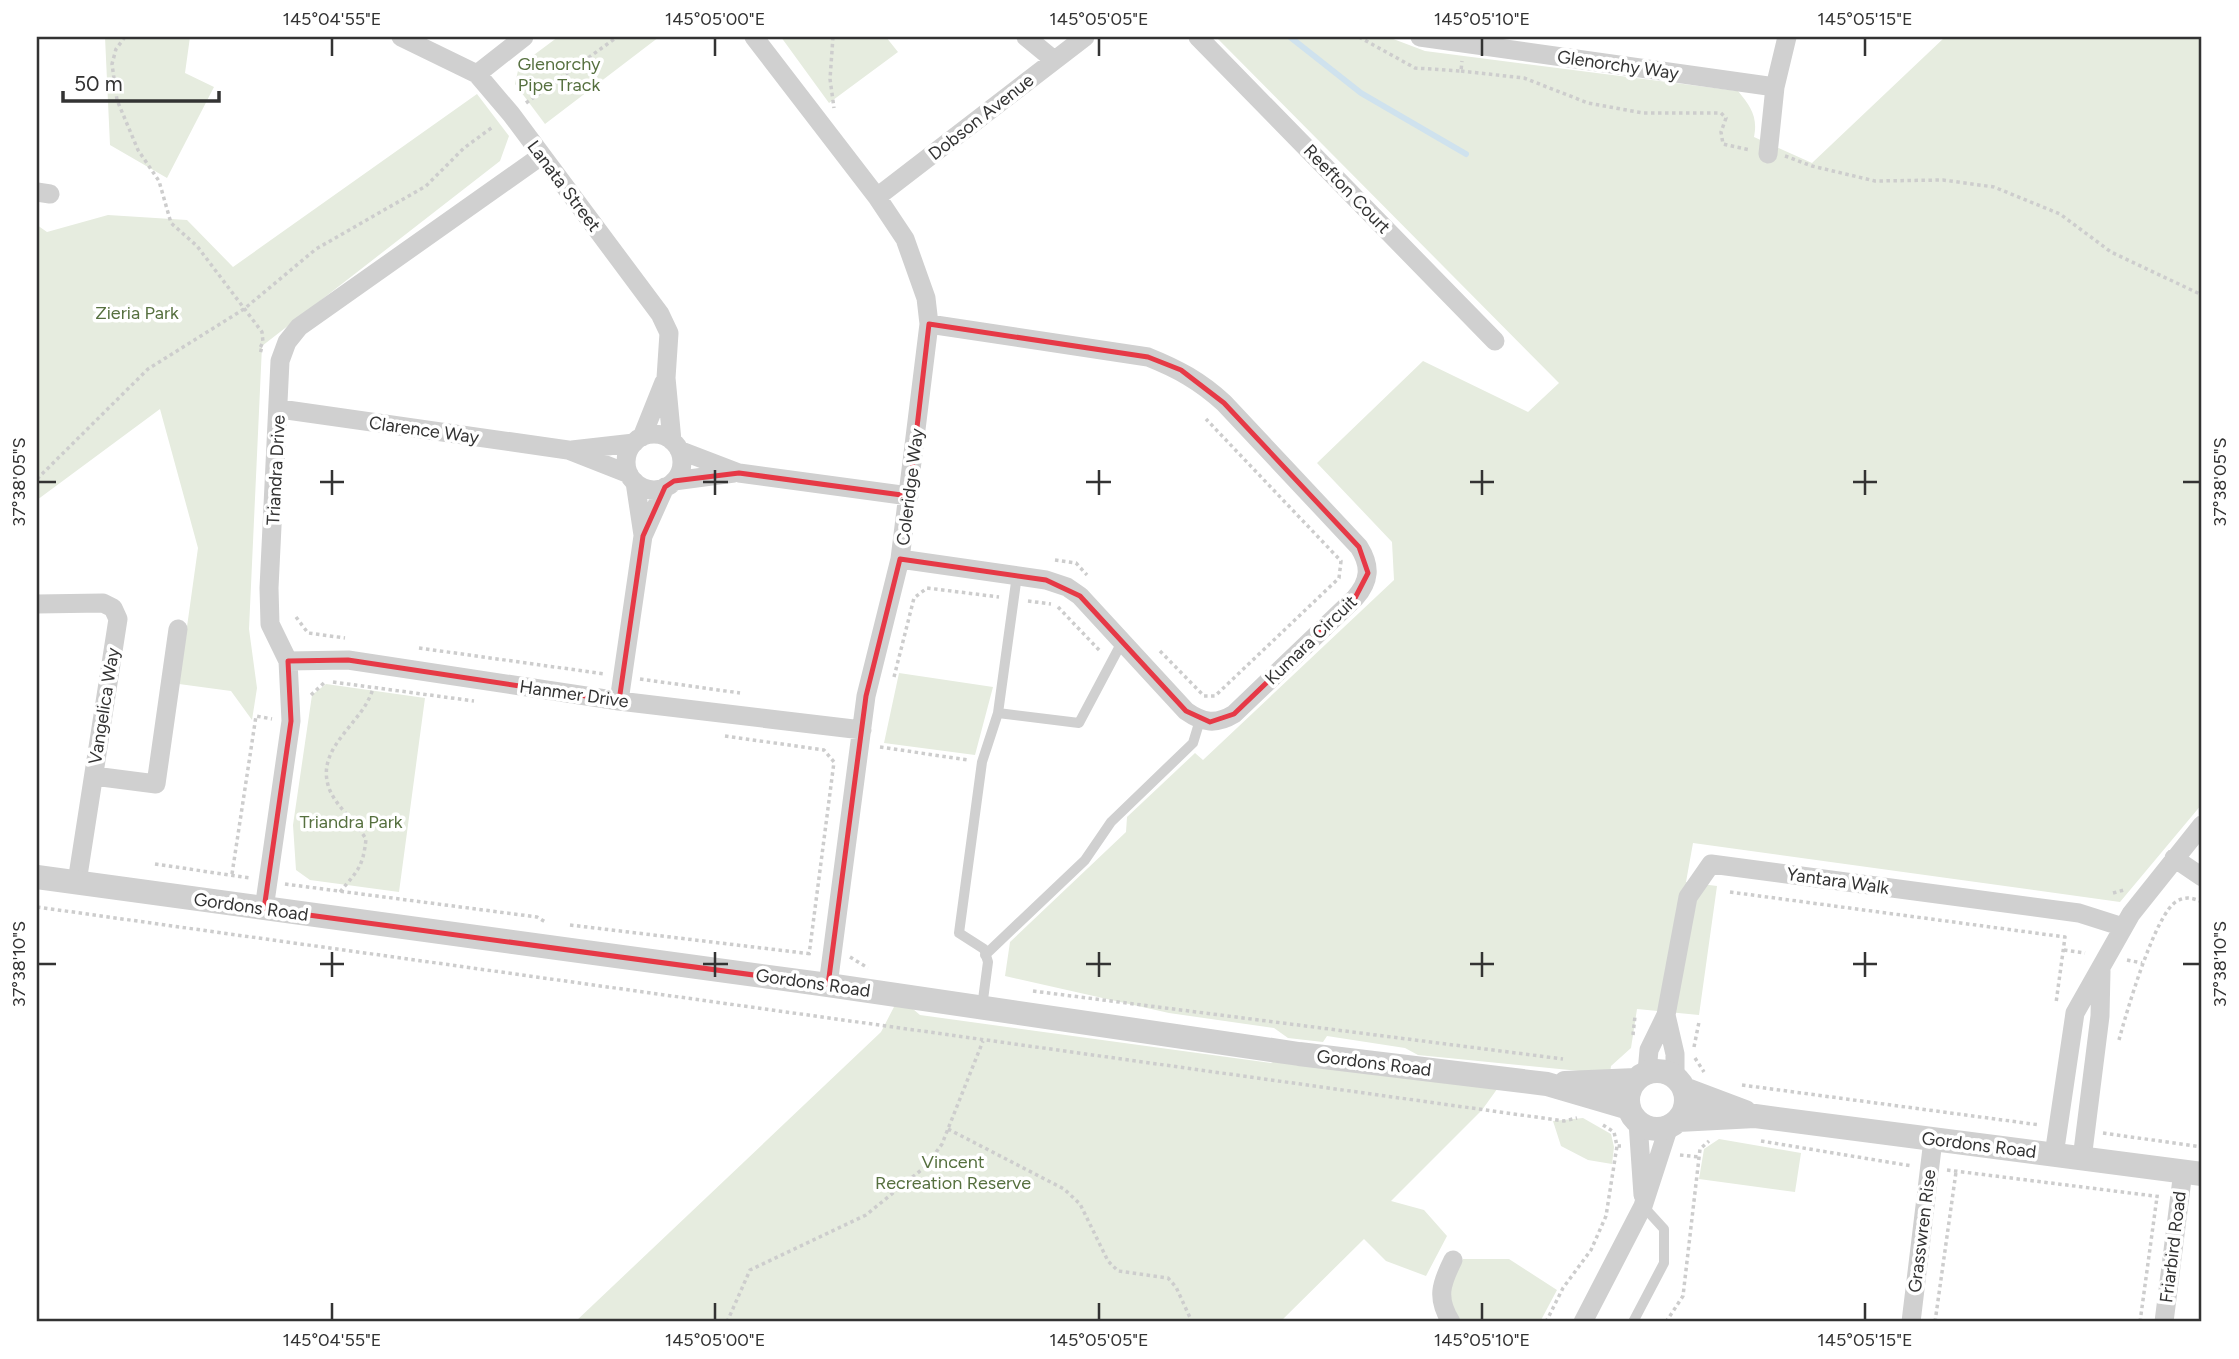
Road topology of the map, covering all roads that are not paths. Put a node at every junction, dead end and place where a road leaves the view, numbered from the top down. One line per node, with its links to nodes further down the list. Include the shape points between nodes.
1 (401, 37): 11 (street, Lanata Street)
2 (524, 37): 11 (street)
3 (754, 37): 15 (street, Coleridge Way)
4 (1026, 37): 10 (street)
5 (1085, 37): 10 (street, Dobson Avenue)
6 (1198, 37): 17 (street, Reefton Court)
7 (1420, 37): 9 (street, Glenorchy Way, via 1465,44)
8 (1787, 37): 12 (street)
9 (1491, 42): 12 (street, Glenorchy Way)
10 (1054, 60): 15 (street, Dobson Avenue)
11 (477, 74): 14 (street, Lanata Street)
12 (1775, 87): 13 (street)
13 (1768, 154)
14 (541, 156): 18 (street, Lanata Street, via 660,314 669,333); 19 (street, Triandra Drive, via 299,327 281,359)
15 (877, 197): 16 (street, Coleridge Way, via 916,264)
16 (929, 324): 26 (street, Coleridge Way); 36 (street, Kumara Circuit, via 1148,357 1181,370 1224,402 1359,547 1368,573 1355,598 1234,714 1223,720)
17 (1495, 341)
18 (666, 377): 20 (street, Lanata Street); 21 (street, Lanata Street)
19 (279, 410): 22 (street, Clarence Way); 33 (street, Triandra Drive, via 270,624)
20 (638, 440): 21 (street, via 659,434); 22 (street, Clarence Way); 24 (street, via 626,457)
21 (676, 446): 23 (street); 25 (street, via 682,466)
22 (568, 450): 24 (street, Clarence Way)
23 (739, 473): 25 (street); 26 (street)
24 (632, 478): 25 (street, via 649,490); 27 (street)
25 (670, 484): 27 (street)
26 (909, 496): 28 (street, Coleridge Way)
27 (643, 537): 34 (street)
28 (900, 559): 29 (street); 37 (street, Coleridge Way)
29 (1017, 575): 32 (street, via 1067,587); 35 (lane)
30 (37, 604): 38 (street, Vangelica Way, via 103,603 113,608 118,619)
31 (178, 629): 38 (street, via 156,783)
32 (1122, 642): 35 (lane, via 1079,723); 36 (street, via 1185,711)
33 (288, 661): 34 (street, Hanmer Drive, via 348,660); 44 (street, Triandra Drive, via 290,722)
34 (619, 701): 37 (street, Hanmer Drive)
35 (998, 713): 46 (lane, via 982,762 959,933 984,949)
36 (1200, 720): 46 (lane, via 1193,743 1111,822 1084,860)
37 (862, 730): 48 (street, Coleridge Way)
38 (94, 776): 43 (street, Vangelica Way)
39 (2202, 825): 40 (street)
40 (2174, 858): 42 (street); 45 (street)
41 (37, 877): 43 (street, Gordons Road)
42 (2202, 877)
43 (77, 883): 44 (street, Gordons Road)
44 (264, 909): 48 (street, Gordons Road)
45 (2123, 927): 47 (street); 50 (street, Yantara Walk, via 2078,913 1712,864 1688,897)
46 (985, 955): 49 (lane)
47 (2101, 966): 58 (street, via 2075,1013); 59 (street, via 2100,1016 2086,1131)
48 (828, 985): 49 (street, Gordons Road)
49 (982, 1007): 53 (street, Gordons Road, via 1300,1054)
50 (1666, 1015): 51 (street, Yantara Walk); 52 (street, Yantara Walk)
51 (1641, 1076): 52 (street, via 1666,1072); 53 (street, Gordons Road); 54 (street, via 1628,1093)
52 (1679, 1083): 55 (street, via 1686,1105); 56 (street, Gordons Road)
53 (1547, 1084): 54 (street, Gordons Road)
54 (1633, 1115): 55 (street, via 1653,1128); 61 (street)
55 (1674, 1123): 56 (street, Gordons Road); 61 (street)
56 (1756, 1128): 57 (street, Gordons Road)
57 (1933, 1140): 58 (street, Gordons Road); 66 (street, Grasswren Rise)
58 (2045, 1154): 59 (street, Gordons Road)
59 (2093, 1160): 60 (street, Gordons Road)
60 (2193, 1172): 67 (street, Friarbird Road, via 2179,1199)
61 (1643, 1206): 64 (street); 65 (lane, via 1664,1230 1664,1263)
62 (1453, 1260): 63 (street, via 1440,1286 1442,1308)
63 (1451, 1322)
64 (1583, 1322)
65 (1633, 1322)
66 (1911, 1322)
67 (2164, 1322)

